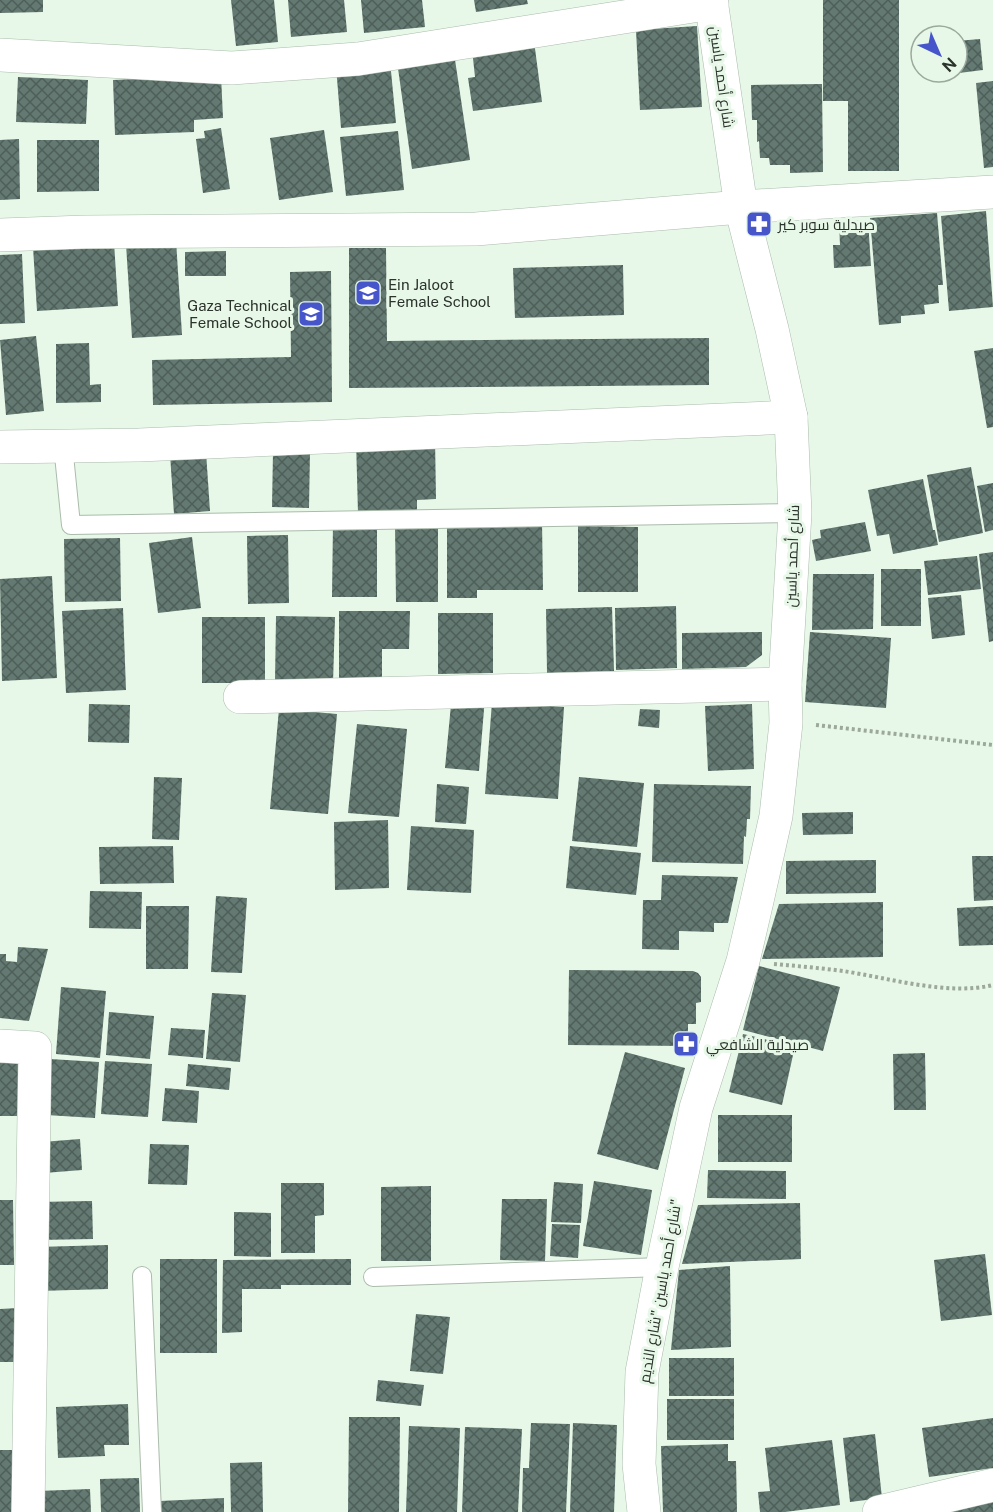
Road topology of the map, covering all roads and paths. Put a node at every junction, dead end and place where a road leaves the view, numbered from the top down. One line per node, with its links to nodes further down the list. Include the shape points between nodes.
1 (712, 2): 2 (street, via 358,60 232,68); 4 (street, شارع أحمد ياسين)
2 (0, 55)
3 (993, 192): 4 (street)
4 (741, 207): 5 (street, via 476,229); 6 (street, شارع أحمد ياسين)
5 (0, 235)
6 (791, 417): 7 (street); 9 (street, شارع أحمد ياسين)
7 (63, 445): 8 (street); 9 (lane, via 71,525)
8 (0, 447)
9 (795, 513): 10 (street, شارع أحمد ياسين)
10 (786, 684): 11 (street); 12 (street, شارع أحمد ياسين)
11 (240, 697)
12 (786, 723): 13 (path); 14 (street, شارع أحمد ياسين, via 776,816)
13 (993, 745)
14 (743, 961): 15 (path, via 843,971 908,983 976,989); 17 (street, شارع أحمد ياسين)
15 (993, 986)
16 (0, 1046): 22 (street, via 35,1048)
17 (696, 1108): 18 (street, شارع أحمد ياسين "شارع النديم")
18 (662, 1267): 20 (lane); 24 (street, شارع أحمد ياسين "شارع النديم", via 642,1372 639,1464)
19 (142, 1276): 23 (lane)
20 (374, 1277)
21 (993, 1485): 25 (street)
22 (28, 1512)
23 (152, 1512)
24 (644, 1512)
25 (879, 1512)

